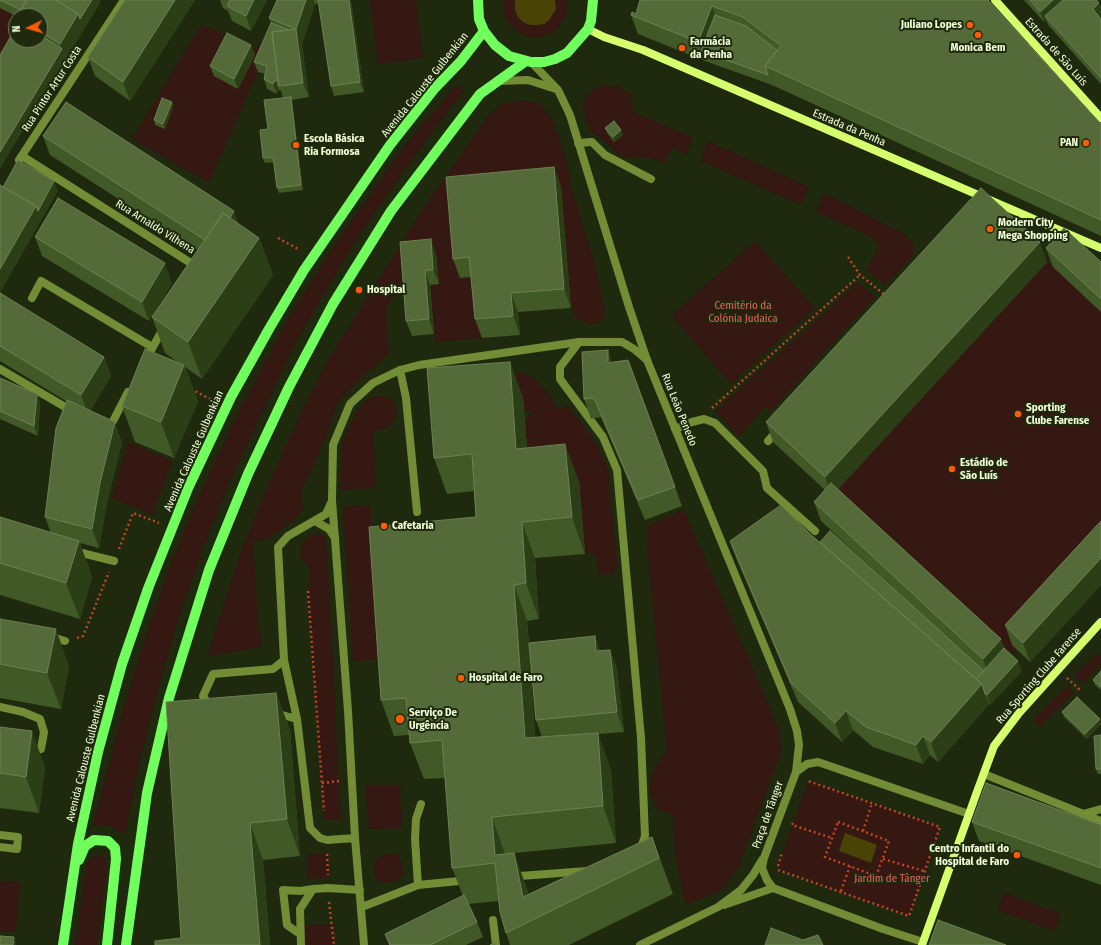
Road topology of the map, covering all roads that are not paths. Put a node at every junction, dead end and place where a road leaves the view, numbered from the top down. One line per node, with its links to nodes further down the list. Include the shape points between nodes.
1 (124, 0): 12 (street, Rua Pintor Artur Costa)
2 (593, 0): 5 (main road)
3 (995, 0): 10 (street, Estrada de São Luís)
4 (476, 2): 6 (main road)
5 (588, 29): 7 (main road, via 567,53 544,62); 15 (street, Estrada da Penha, via 643,50 980,200)
6 (484, 31): 7 (main road, via 495,45 509,56); 60 (main road, Avenida Calouste Gulbenkian, via 390,145 312,257 226,407 172,528 122,664 98,752)
7 (528, 62): 8 (main road); 9 (street, Rua Leão Penedo)
8 (496, 82): 9 (street, via 528,80); 74 (main road, via 480,94 391,211 329,311 248,474 209,570 169,698 147,793)
9 (558, 90): 11 (street, Rua Leão Penedo, via 570,116)
10 (1101, 118)
11 (578, 143): 14 (street, via 592,142 605,155); 21 (street, Rua Leão Penedo)
12 (22, 156): 13 (street, Rua Pintor Artur Costa); 16 (street, Rua Arnaldo Vilhena, via 200,269)
13 (15, 168)
14 (651, 179)
15 (1101, 248)
16 (196, 275)
17 (32, 298): 20 (street, via 41,281)
18 (168, 321): 20 (street)
19 (579, 342): 21 (street, via 622,342 634,348); 23 (street, via 419,365); 57 (street, via 560,367 560,379 603,436 617,470 641,738 645,836)
20 (152, 347): 24 (street)
21 (647, 360): 29 (street, Rua Leão Penedo)
22 (0, 370): 26 (street)
23 (400, 370): 31 (street, via 373,383 350,404 334,446); 32 (street, via 406,398)
24 (139, 371)
25 (132, 385): 28 (street, via 112,425)
26 (83, 417)
27 (784, 424): 30 (street)
28 (96, 425)
29 (675, 429): 34 (street, via 704,419 715,423 764,471 767,488); 47 (street, Rua Leão Penedo, via 790,709 799,745)
30 (768, 441)
31 (332, 500): 33 (street, via 326,514); 35 (street)
32 (417, 512)
33 (315, 521): 35 (street, via 329,529); 41 (street, via 288,536 278,547)
34 (815, 531)
35 (336, 539): 55 (street)
36 (68, 550): 37 (street)
37 (114, 561)
38 (1101, 622): 48 (street, Rua Sporting Clube Farense, via 1019,713 994,746)
39 (44, 635): 40 (street)
40 (65, 641)
41 (284, 660): 43 (street, via 273,669 213,674 203,696); 45 (street)
42 (0, 707): 46 (street, via 40,719 44,732 41,749)
43 (214, 714)
44 (266, 716): 45 (street, via 282,715)
45 (297, 719): 55 (street, via 310,828 320,838 327,840)
46 (23, 751)
47 (796, 772): 51 (street, Praça de Tânger, via 807,764 818,762); 58 (street, Praça de Tânger)
48 (984, 774): 51 (street, Rua Sporting Clube Farense); 52 (street)
49 (421, 804): 63 (street, via 416,819 415,840)
50 (1101, 808): 52 (street)
51 (969, 814): 71 (street, Rua Sporting Clube Farense)
52 (1083, 814): 53 (street)
53 (1101, 821)
54 (0, 835): 56 (street, via 18,837 17,849)
55 (355, 838): 66 (street)
56 (0, 847)
57 (636, 856)
58 (764, 858): 64 (street, Praça de Tânger, via 762,868); 68 (street, via 741,890)
59 (595, 870): 61 (street)
60 (74, 871): 72 (main road, Avenida Calouste Gulbenkian); 73 (main road, via 85,846 94,840 108,841 115,848)
61 (520, 876)
62 (459, 880): 63 (street)
63 (418, 885): 67 (street)
64 (773, 888): 68 (street); 71 (street)
65 (313, 889): 66 (street); 70 (street, via 300,908); 70 (street, via 283,890 287,925)
66 (360, 890): 67 (street)
67 (362, 907): 76 (street)
68 (718, 907): 78 (street)
69 (493, 920): 77 (street)
70 (300, 934): 75 (street)
71 (923, 943)
72 (63, 945)
73 (107, 945)
74 (126, 945)
75 (301, 945)
76 (364, 945)
77 (496, 945)
78 (640, 945)

